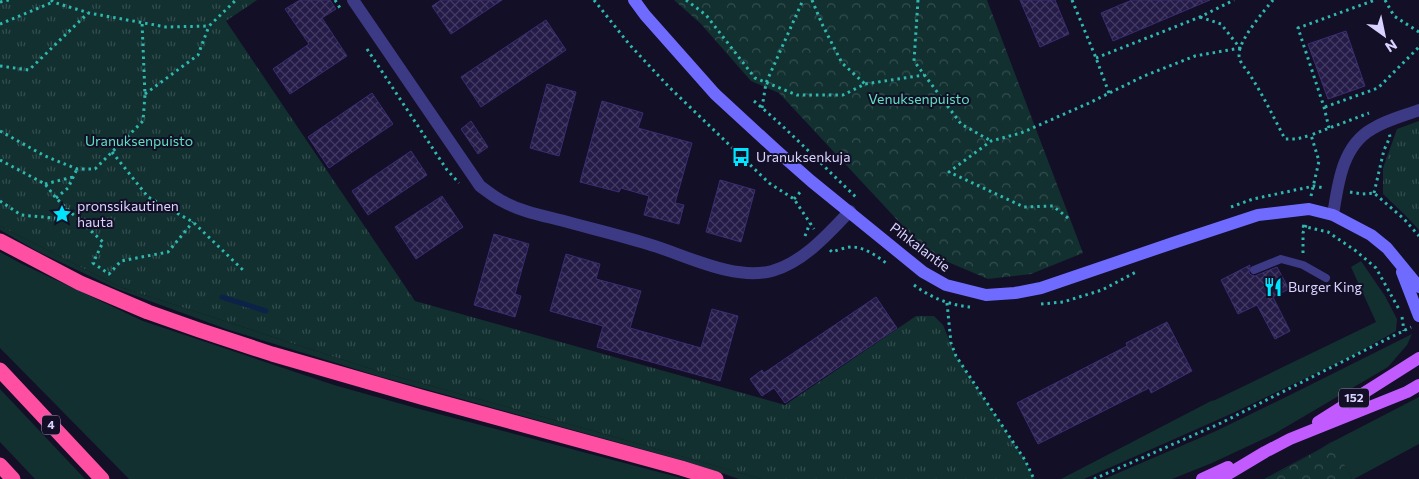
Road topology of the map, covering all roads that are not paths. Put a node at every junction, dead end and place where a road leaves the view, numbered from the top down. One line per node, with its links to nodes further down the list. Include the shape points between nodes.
1 (353, 0): 4 (street, via 480,186 502,201 530,213 649,244 719,268 751,273 773,270 809,251)
2 (634, 0): 4 (street, Pihkalantie, via 716,94 811,181)
3 (1419, 110): 5 (street, via 1370,130 1353,146 1345,158)
4 (850, 211): 5 (street, Pihkalantie, via 923,272 946,285 986,296 1041,288 1258,215 1309,209)
5 (1333, 215): 7 (street, Pihkalantie, via 1371,235)
6 (0, 241): 20 (highway, via 80,283 199,330 291,360)
7 (1400, 264): 10 (street, Pihkalantie); 11 (street, Pihkalantie)
8 (1254, 270): 9 (lane, via 1281,259 1303,264)
9 (1326, 278)
10 (1419, 287)
11 (1419, 316)
12 (1419, 358): 15 (main road, 152)
13 (0, 370): 19 (highway, 4)
14 (1419, 385): 15 (main road, 152)
15 (1290, 439): 16 (main road, 152)
16 (1265, 452): 21 (main road, 152); 22 (main road, 152)
17 (0, 465): 18 (highway)
18 (13, 479)
19 (102, 479)
20 (716, 479)
21 (1202, 479)
22 (1220, 479)

